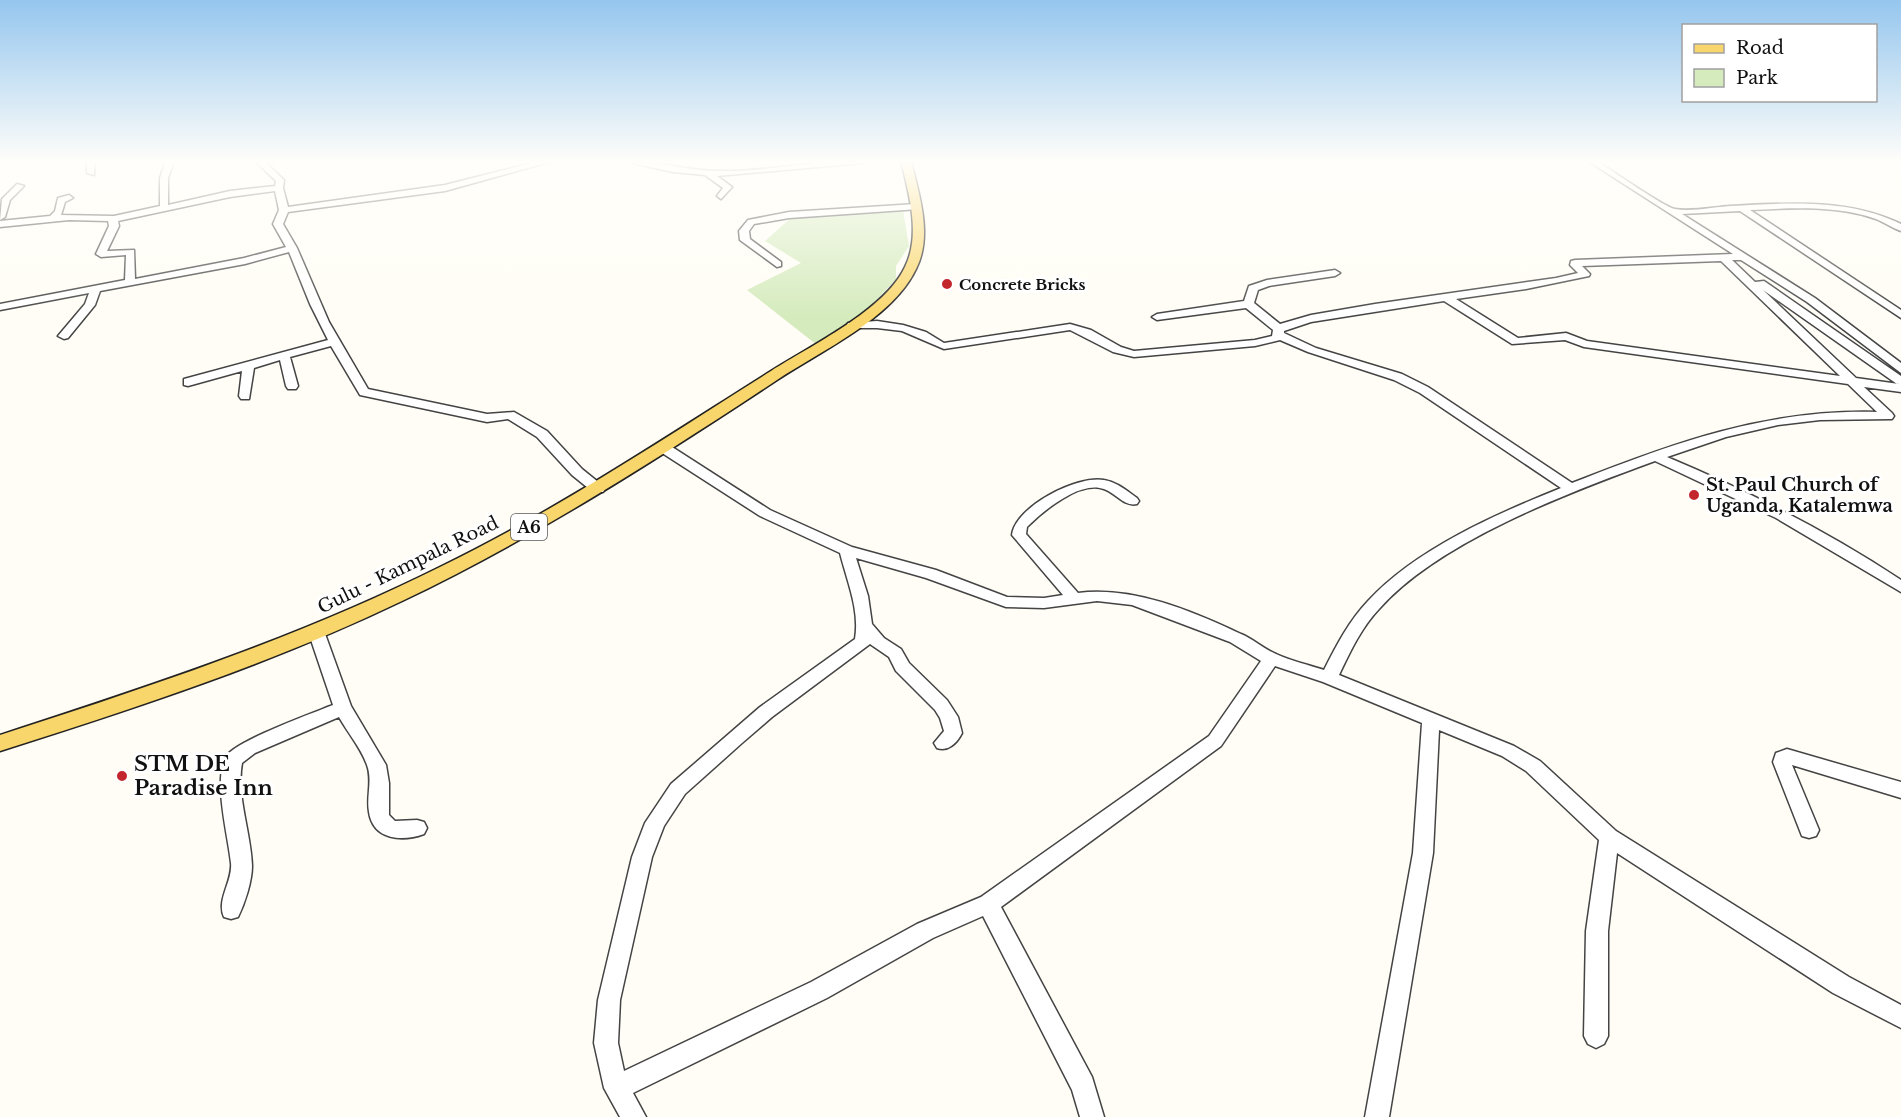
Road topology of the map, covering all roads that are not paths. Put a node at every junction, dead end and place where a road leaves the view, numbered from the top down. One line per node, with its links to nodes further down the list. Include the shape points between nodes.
1 (58, 213): 10 (street)
2 (141, 213): 11 (street)
3 (283, 213): 15 (street, via 278,224)
4 (819, 213): 18 (street, via 752,222 744,231 745,240)
5 (916, 213): 27 (main road, Gulu - Kampala Road / A6, via 916,249 910,269 884,302)
6 (1675, 213): 17 (street)
7 (1749, 213): 25 (street)
8 (1863, 213): 9 (street)
9 (1880, 216): 12 (street); 14 (street)
10 (52, 219): 11 (street); 13 (street)
11 (114, 219): 20 (street, via 101,254 131,252)
12 (1901, 219)
13 (0, 224)
14 (1901, 228)
15 (292, 248): 20 (street, via 265,257); 30 (street)
16 (1723, 257): 17 (street); 22 (street, via 1575,263 1586,274); 33 (street); 34 (street); 40 (street, via 1888,416 1798,418 1722,434)
17 (1744, 257): 33 (street, via 1839,319)
18 (777, 264)
19 (1335, 273): 23 (street, via 1258,285)
20 (130, 283): 21 (street)
21 (95, 290): 24 (street); 29 (street, via 90,305)
22 (1447, 298): 28 (street, via 1300,322); 37 (street, via 1518,342 1566,336 1584,344)
23 (1248, 304): 26 (street); 28 (street)
24 (0, 307)
25 (1901, 315)
26 (1157, 317)
27 (852, 324): 28 (street, via 907,329 944,346 1070,327 1130,354 1256,343 1276,338); 39 (main road, Gulu - Kampala Road / A6)
28 (1278, 332): 41 (street, via 1312,350 1398,377 1424,390)
29 (64, 336)
30 (333, 342): 31 (street); 42 (street, via 364,392 487,418 510,415 542,434)
31 (284, 355): 32 (street); 36 (street)
32 (248, 365): 35 (street); 38 (street)
33 (1900, 368)
34 (1901, 381)
35 (188, 382)
36 (292, 386)
37 (1901, 388)
38 (245, 396)
39 (664, 448): 42 (main road, Gulu - Kampala Road / A6); 44 (street, via 765,513)
40 (1654, 456): 41 (street); 45 (street, via 1799,525)
41 (1569, 487): 50 (street, via 1456,542 1400,580 1360,621)
42 (598, 489): 48 (main road, Gulu - Kampala Road / A6, via 440,575)
43 (1132, 501): 46 (street, via 1107,485 1092,483 1047,504 1020,526 1019,535)
44 (847, 550): 46 (street, via 931,574 1006,602 1044,603); 47 (street)
45 (1901, 587)
46 (1073, 597): 49 (street, via 1133,600 1236,638)
47 (864, 624): 54 (street, via 878,642 895,653 902,668 949,717 953,733); 63 (street, via 863,642 736,738 678,789 656,823 642,857 609,1000 606,1044)
48 (316, 631): 51 (street); 53 (main road, Gulu - Kampala Road / A6, via 165,688)
49 (1271, 659): 50 (street); 59 (street, via 1215,741)
50 (1329, 678): 52 (street)
51 (342, 708): 56 (street, via 368,745 380,776 377,813 381,822 391,830); 60 (street, via 249,748 234,759 230,778 242,868)
52 (1431, 721): 58 (street, via 1523,759); 66 (street, via 1423,853)
53 (0, 743)
54 (943, 743)
55 (1901, 790): 57 (street, via 1787,756 1782,762)
56 (417, 828)
57 (1809, 830)
58 (1609, 837): 61 (street, via 1841,985); 62 (street, via 1598,931)
59 (988, 904): 63 (street, via 925,931 819,990); 65 (street, via 1083,1086)
60 (231, 910)
61 (1901, 1017)
62 (1596, 1036)
63 (616, 1088): 64 (street)
64 (634, 1117)
65 (1092, 1117)
66 (1377, 1117)

